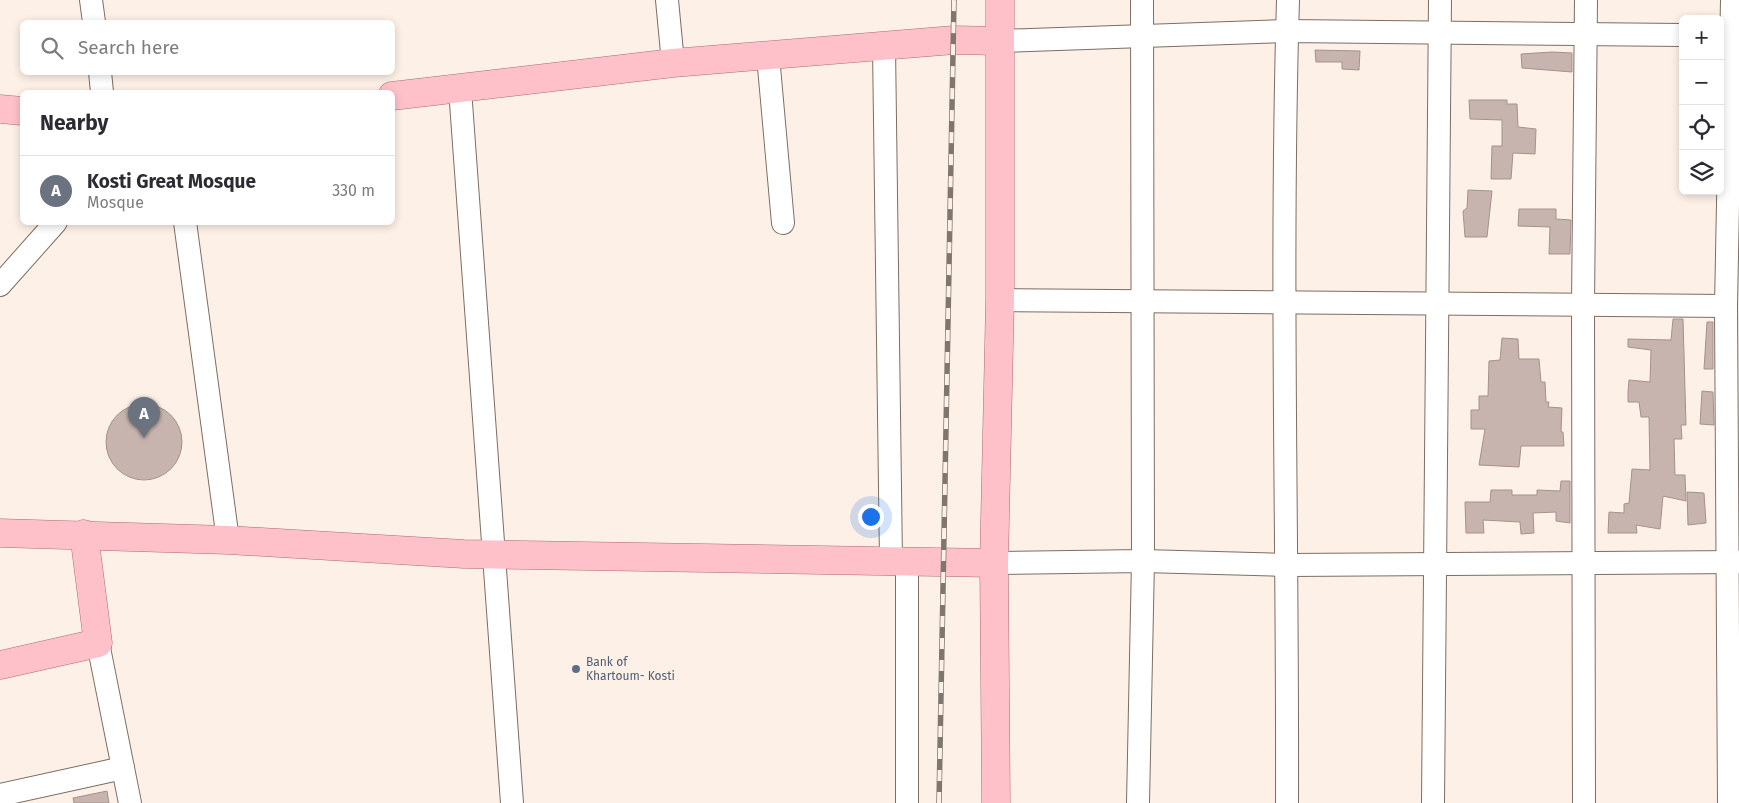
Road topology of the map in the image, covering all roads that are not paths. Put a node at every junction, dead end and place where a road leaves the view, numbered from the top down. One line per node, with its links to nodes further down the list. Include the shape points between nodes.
1 (91, 0): 9 (street)
2 (667, 0): 19 (street)
3 (1000, 0): 16 (main road)
4 (1142, 0): 15 (street)
5 (1288, 0): 10 (street)
6 (1440, 0): 11 (street)
7 (1586, 0): 12 (street)
8 (1732, 0): 14 (street)
9 (94, 20)
10 (1287, 31): 11 (street); 15 (street); 32 (street)
11 (1440, 34): 12 (street); 33 (street)
12 (1586, 35): 13 (street); 34 (street)
13 (1679, 35)
14 (1730, 35): 35 (street)
15 (1141, 36): 16 (street); 31 (street)
16 (1000, 41): 17 (main road, via 954,40); 30 (main road)
17 (884, 47): 18 (main road); 40 (street)
18 (768, 56): 19 (main road); 26 (street)
19 (673, 63): 21 (main road)
20 (100, 75): 22 (street)
21 (460, 89): 23 (main road); 39 (street)
22 (102, 90)
23 (395, 96)
24 (0, 109): 25 (main road)
25 (20, 111)
26 (783, 223)
27 (53, 225): 29 (street)
28 (185, 225): 38 (street)
29 (0, 284)
30 (1000, 300): 31 (street); 43 (main road)
31 (1143, 302): 32 (street); 41 (street)
32 (1284, 303): 33 (street); 46 (street)
33 (1438, 304): 34 (street); 45 (street)
34 (1583, 305): 35 (street); 44 (street)
35 (1726, 306): 42 (street)
36 (0, 533): 37 (main road)
37 (84, 534): 38 (main road); 47 (main road)
38 (228, 540): 39 (main road)
39 (494, 554): 40 (main road); 52 (street)
40 (899, 561): 43 (main road); 53 (street)
41 (1144, 561): 43 (street); 46 (street); 55 (street)
42 (1734, 562): 44 (street); 59 (street)
43 (994, 563): 54 (main road)
44 (1583, 563): 45 (street); 58 (street)
45 (1434, 564): 46 (street); 57 (street)
46 (1288, 565): 56 (street)
47 (98, 643): 48 (main road); 49 (street)
48 (0, 665)
49 (123, 768): 50 (street); 51 (street)
50 (0, 795)
51 (130, 803)
52 (512, 803)
53 (907, 803)
54 (996, 803)
55 (1138, 803)
56 (1287, 803)
57 (1433, 803)
58 (1584, 803)
59 (1729, 803)

